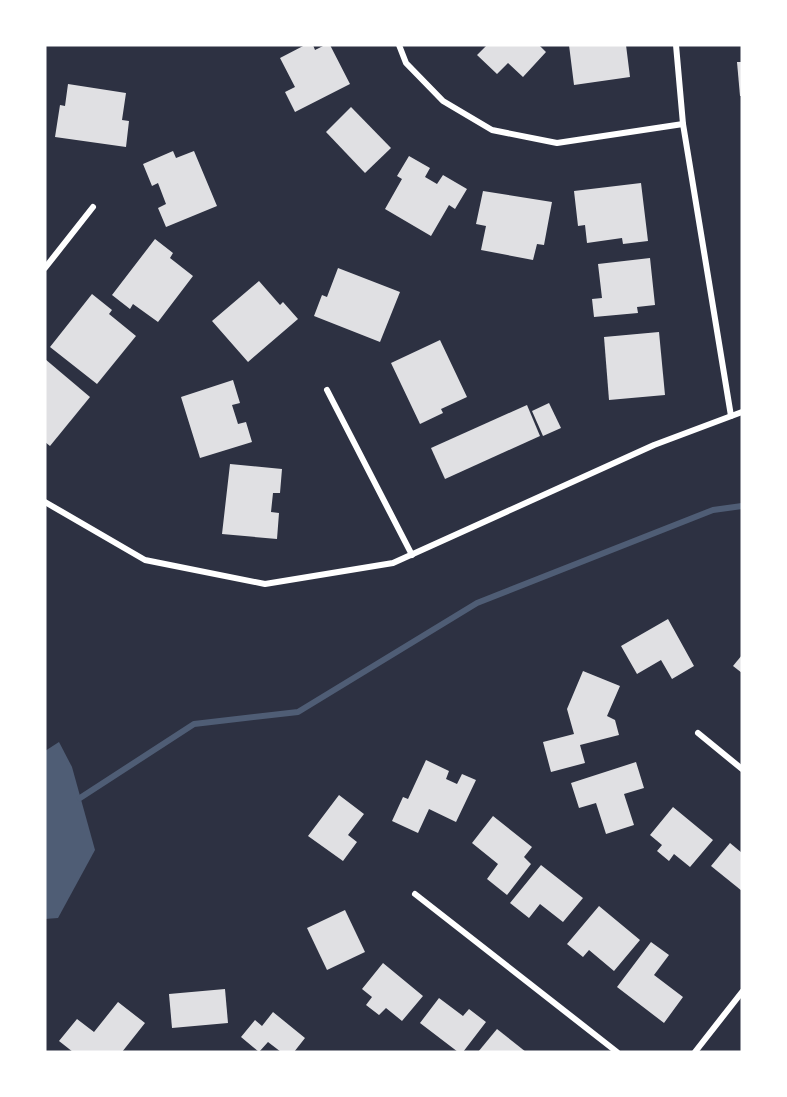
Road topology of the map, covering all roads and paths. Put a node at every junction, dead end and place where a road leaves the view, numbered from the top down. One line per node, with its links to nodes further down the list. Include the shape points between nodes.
1 (399, 45): 3 (street, via 406,63 443,101 492,130 557,143)
2 (676, 45): 3 (street)
3 (683, 124): 8 (street)
4 (93, 207): 5 (street)
5 (45, 268)
6 (327, 390): 10 (street)
7 (742, 412): 8 (street)
8 (731, 416): 10 (street, via 654,445)
9 (45, 502): 10 (street, via 145,560 265,584 393,563)
10 (412, 555)
11 (698, 733): 12 (street)
12 (742, 769)
13 (415, 894): 15 (street)
14 (742, 992): 16 (street)
15 (617, 1052)
16 (695, 1052)

